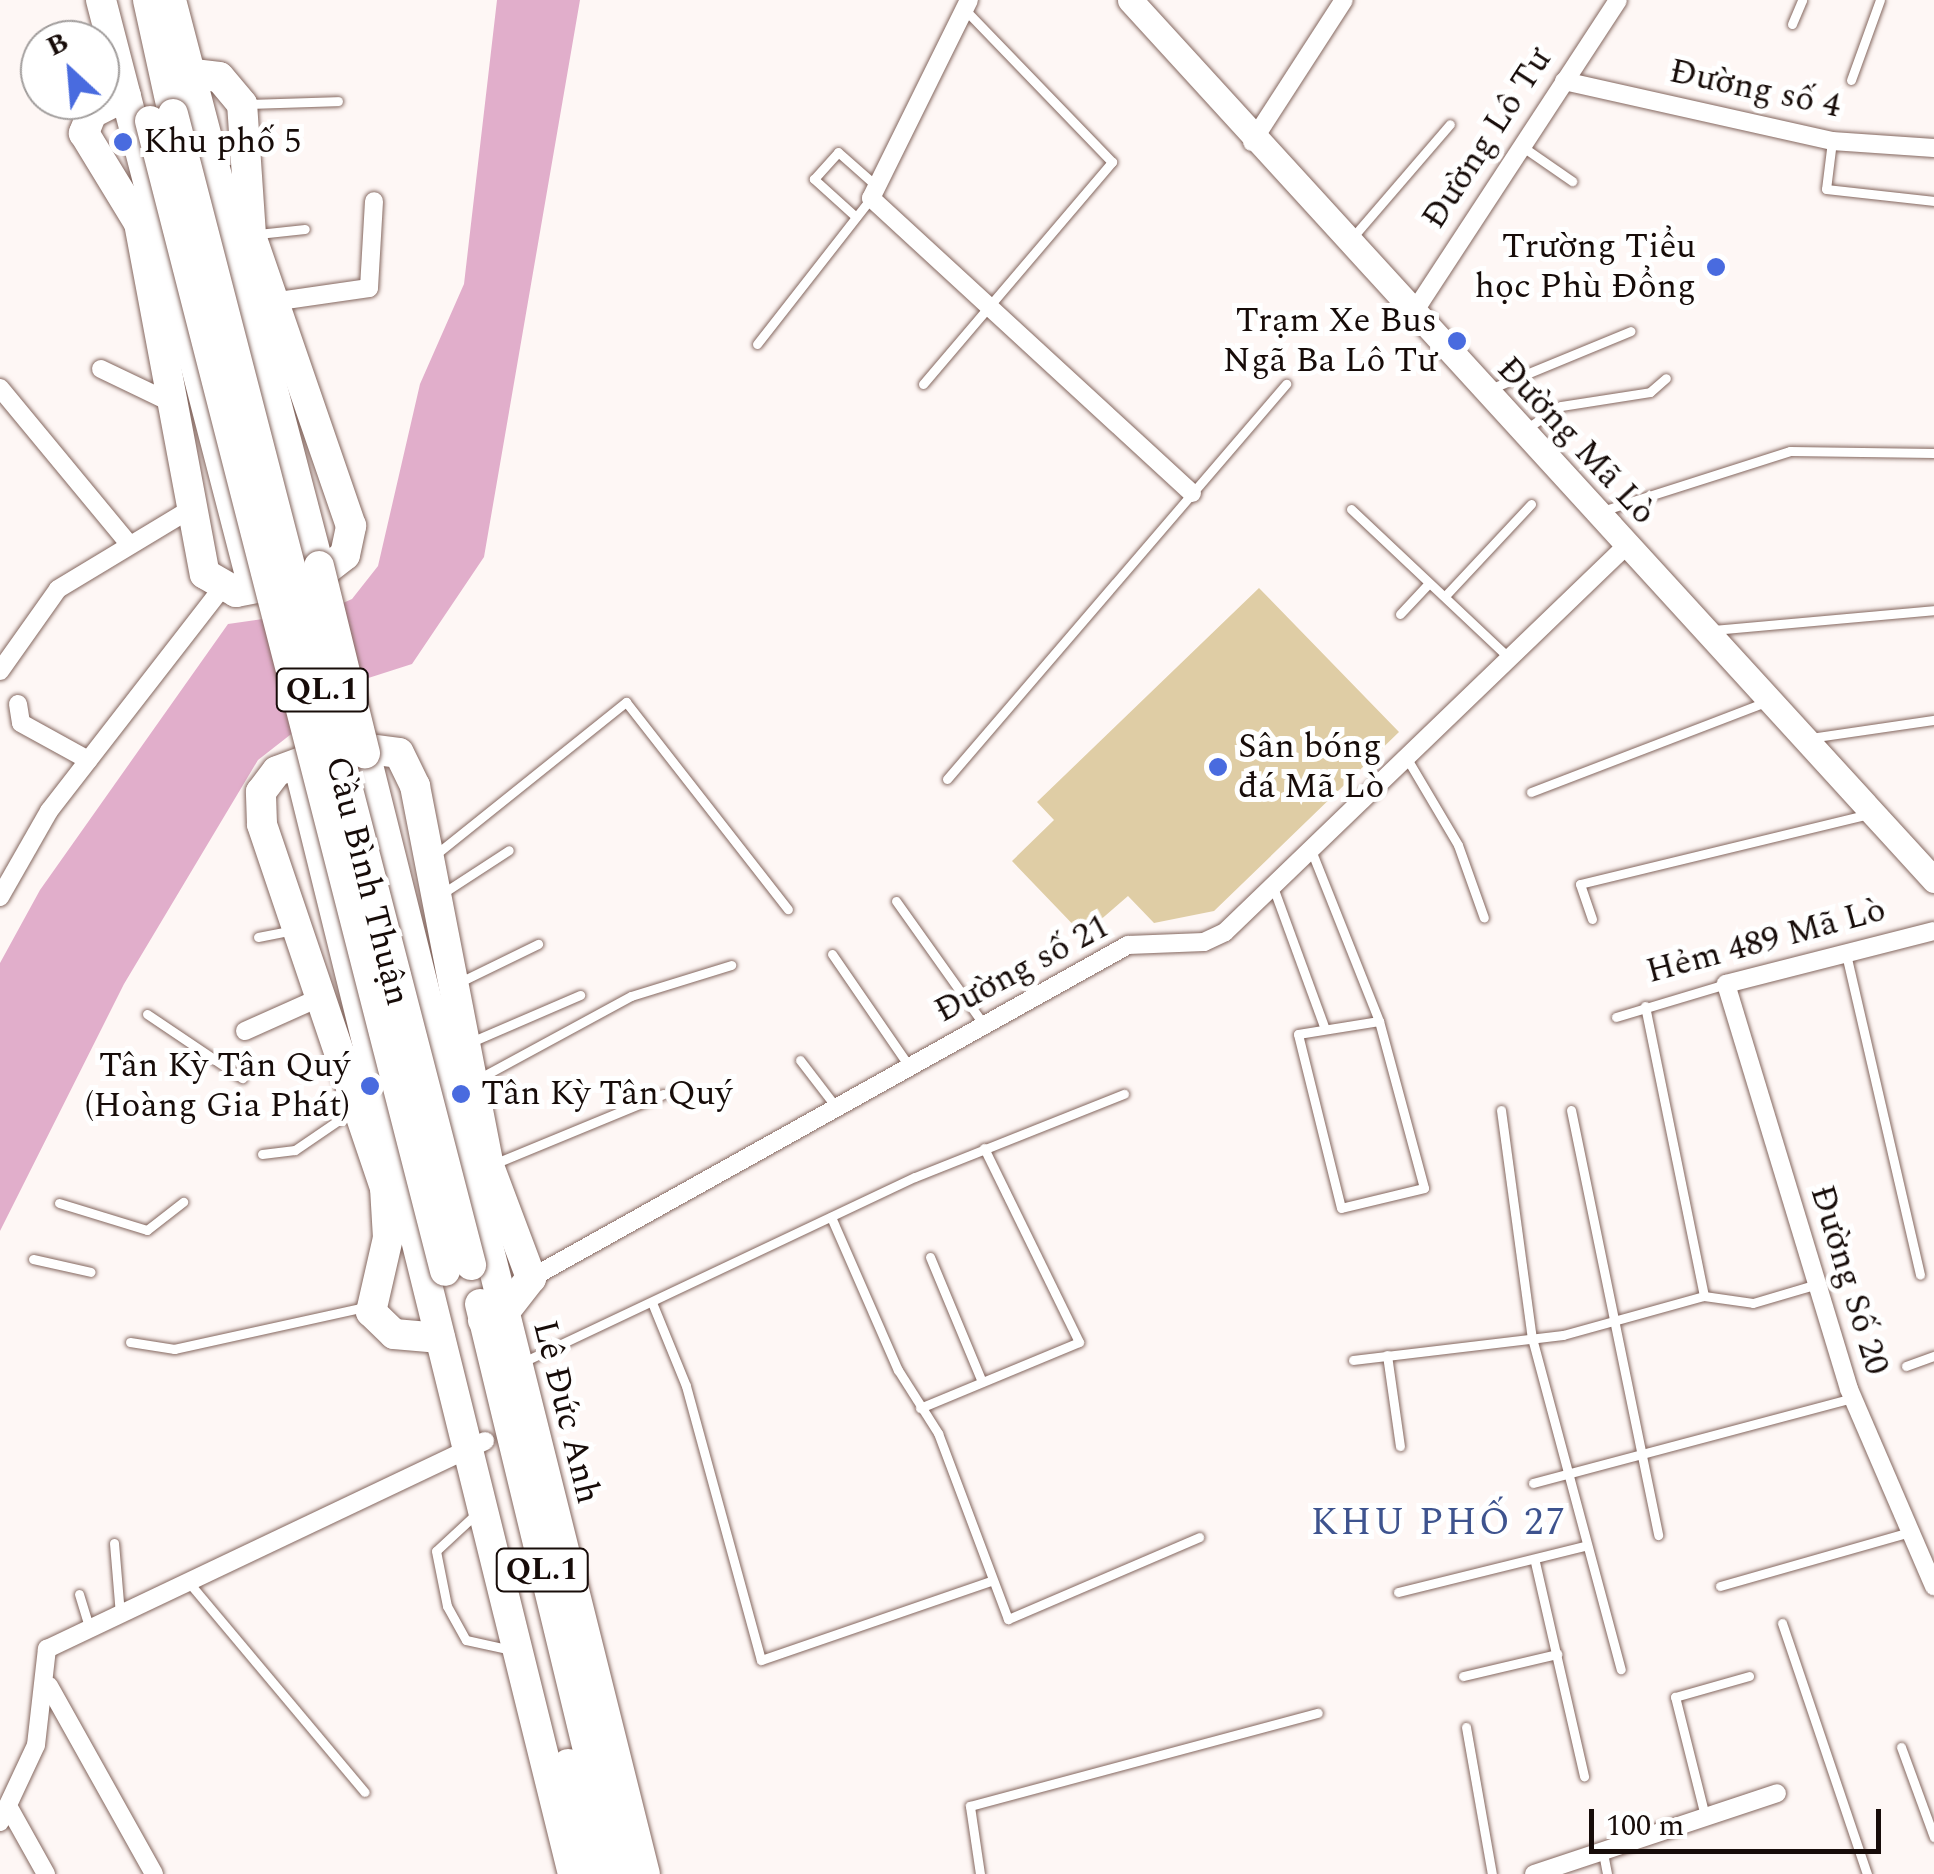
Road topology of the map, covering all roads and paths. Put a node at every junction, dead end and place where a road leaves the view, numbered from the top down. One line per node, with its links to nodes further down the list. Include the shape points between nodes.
1 (101, 0): 15 (highway, QL.1)
2 (119, 0): 18 (highway, QL.1)
3 (148, 0): 18 (highway, QL.1)
4 (171, 0): 12 (highway, QL.1)
5 (1130, 0): 21 (main road, Đường Mã Lò)
6 (1344, 0): 21 (street)
7 (1618, 0): 14 (street, Đường Lô Tư)
8 (1802, 0): 11 (lane)
9 (1880, 0): 13 (lane)
10 (967, 5): 25 (street); 33 (lane, via 1112,162)
11 (1792, 24)
12 (187, 73): 17 (highway, via 219,78); 114 (highway, Cầu Bình Thuận / QL.1, bridge)
13 (1851, 80)
14 (1564, 81): 20 (street, Đường số 4); 22 (street, Đường Lô Tư)
15 (126, 96): 43 (highway, via 92,113 84,133 139,223); 130 (highway, Cầu Bình Thuận / QL.1)
16 (338, 101): 17 (lane)
17 (242, 104): 30 (highway)
18 (162, 118): 120 (highway, Cầu Bình Thuận / QL.1, bridge)
19 (1450, 124): 31 (lane)
20 (1832, 141): 23 (street, Đường số 4); 26 (lane, via 1826,189)
21 (1252, 142): 31 (main road, Đường Mã Lò)
22 (1520, 145): 24 (lane); 34 (street, Đường Lô Tư)
23 (1934, 148)
24 (1572, 181)
25 (872, 190): 28 (lane); 28 (lane, via 838,152 814,179); 33 (street)
26 (1934, 200)
27 (374, 201): 32 (street, via 370,288)
28 (856, 217): 36 (lane)
29 (305, 229): 30 (lane)
30 (250, 235): 32 (highway)
31 (1348, 244): 34 (main road, Đường Mã Lò)
32 (272, 302): 54 (highway, via 347,513 350,545 318,576 247,592)
33 (988, 308): 39 (lane); 46 (street)
34 (1412, 315): 42 (main road, Đường Mã Lò)
35 (1631, 331): 42 (lane)
36 (757, 344)
37 (101, 368): 43 (street)
38 (1666, 378): 44 (lane, via 1650,392 1561,406)
39 (923, 384)
40 (1286, 384): 46 (lane)
41 (0, 388): 51 (street)
42 (1483, 392): 44 (main road, Đường Mã Lò)
43 (172, 403): 49 (highway)
44 (1521, 433): 50 (main road, Đường Mã Lò)
45 (1934, 453): 50 (lane, via 1790,451)
46 (1192, 493): 67 (lane)
47 (1532, 504): 55 (lane)
48 (1350, 509): 53 (lane)
49 (189, 510): 51 (street); 54 (highway, via 205,574)
50 (1595, 513): 52 (main road, Đường Mã Lò)
51 (128, 543): 60 (street, via 58,590)
52 (1626, 546): 58 (main road, Đường Mã Lò); 59 (street, Đường số 21)
53 (1429, 583): 55 (lane); 57 (lane)
54 (221, 588): 66 (street)
55 (1445, 596): 59 (lane)
56 (1934, 610): 58 (lane)
57 (1400, 614)
58 (1704, 631): 61 (main road, Đường Mã Lò)
59 (1508, 656): 65 (street, Đường số 21)
60 (0, 671)
61 (1766, 702): 64 (main road, Đường Mã Lò); 68 (lane)
62 (18, 704): 66 (street, via 20,723)
63 (1934, 720): 64 (lane)
64 (1803, 739): 69 (main road, Đường Mã Lò)
65 (1405, 755): 70 (street, Đường số 21); 80 (lane, via 1458,845)
66 (88, 760): 76 (street)
67 (947, 779)
68 (1531, 792)
69 (1872, 813): 72 (main road, Đường Mã Lò); 81 (lane, via 1580,884)
70 (1310, 847): 75 (street, Đường số 21); 96 (lane)
71 (509, 850): 77 (lane)
72 (1922, 852): 74 (main road, Đường Mã Lò)
73 (429, 859): 77 (highway); 79 (lane, via 626,702); 82 (highway, via 399,753 360,744 286,765 266,782 259,808)
74 (1934, 880)
75 (1273, 886): 97 (street, Đường số 21, via 1204,942 1128,946); 98 (lane)
76 (0, 896)
77 (435, 898): 90 (highway)
78 (896, 901): 97 (lane)
79 (788, 909)
80 (1484, 918)
81 (1592, 919)
82 (301, 928): 84 (lane); 92 (highway)
83 (1934, 930): 87 (street, Hẻm 489 Mã Lò)
84 (258, 936)
85 (538, 944): 90 (lane)
86 (832, 954): 102 (lane)
87 (1846, 954): 89 (street, Hẻm 489 Mã Lò); 122 (lane)
88 (730, 965): 104 (lane, via 631,996)
89 (1726, 984): 93 (lane, Hẻm 489 Mã Lò); 124 (street, Đường Số 20)
90 (453, 986): 100 (highway)
91 (580, 995): 100 (lane)
92 (320, 997): 99 (street); 108 (highway)
93 (1645, 1006): 95 (lane, Hẻm 489 Mã Lò); 125 (lane)
94 (147, 1014): 103 (lane)
95 (1616, 1017)
96 (1379, 1021): 98 (lane); 98 (lane, via 1424,1188 1341,1208 1298,1034)
97 (984, 1025): 102 (street, Đường số 21)
98 (1324, 1026)
99 (245, 1031)
100 (464, 1044): 104 (highway)
101 (800, 1060): 107 (lane)
102 (909, 1066): 107 (street, Đường số 21)
103 (242, 1078)
104 (471, 1082): 113 (highway)
105 (663, 1094): 113 (lane)
106 (1124, 1094): 111 (lane)
107 (836, 1107): 123 (street, Đường số 21)
108 (358, 1108): 112 (lane, via 294,1150); 127 (highway, via 388,1214)
109 (1501, 1110): 131 (lane)
110 (1570, 1110): 129 (lane)
111 (984, 1148): 117 (lane); 138 (lane, via 1078,1342)
112 (262, 1154)
113 (489, 1166): 123 (highway)
114 (474, 1200): 128 (highway, Lê Đức Anh / QL.1)
115 (184, 1202): 116 (lane, via 147,1230)
116 (59, 1203)
117 (832, 1216): 126 (lane); 140 (lane)
118 (930, 1257): 138 (lane)
119 (33, 1258): 121 (lane)
120 (458, 1268): 128 (highway, Lê Đức Anh / QL.1); 141 (highway, QL.1)
121 (91, 1272)
122 (1920, 1276)
123 (530, 1278): 128 (highway)
124 (1814, 1285): 125 (lane, via 1752,1303); 139 (street, Đường Số 20)
125 (1704, 1296): 129 (lane)
126 (653, 1305): 136 (lane); 153 (lane, via 686,1386 761,1660)
127 (369, 1306): 130 (highway, via 394,1334); 132 (lane, via 174,1348)
128 (493, 1317): 136 (highway, Lê Đức Anh / QL.1); 183 (highway, Lê Đức Anh / QL.1)
129 (1612, 1322): 131 (lane); 143 (lane)
130 (440, 1338): 141 (highway, QL.1)
131 (1532, 1338): 133 (lane); 144 (lane)
132 (130, 1342)
133 (1387, 1354): 135 (lane); 142 (lane)
134 (1934, 1356): 137 (lane)
135 (1353, 1360)
136 (516, 1365): 184 (highway, Lê Đức Anh / QL.1)
137 (1906, 1366)
138 (982, 1382): 140 (lane)
139 (1852, 1398): 143 (lane); 147 (street, Đường Số 20)
140 (920, 1408): 153 (lane, via 938,1433)
141 (477, 1443): 146 (highway, QL.1); 155 (street); 174 (highway, QL.1)
142 (1400, 1446)
143 (1640, 1455): 144 (lane); 148 (lane)
144 (1568, 1477): 145 (lane); 151 (lane)
145 (1533, 1483)
146 (482, 1510): 162 (highway, QL.1); 162 (lane, via 457,1522 436,1552 447,1606 466,1640)
147 (1910, 1532): 154 (street, Đường Số 20); 156 (lane)
148 (1658, 1535)
149 (1198, 1537): 153 (lane, via 1008,1619)
150 (114, 1543): 159 (lane)
151 (1584, 1546): 152 (lane); 164 (lane)
152 (1534, 1562): 157 (lane); 163 (lane)
153 (990, 1581)
154 (1933, 1582)
155 (191, 1585): 159 (street); 172 (lane)
156 (1720, 1586)
157 (1398, 1592)
158 (79, 1594): 161 (lane)
159 (120, 1614): 161 (street)
160 (1782, 1624): 189 (lane)
161 (89, 1626): 167 (street, via 47,1649)
162 (519, 1652): 174 (highway, QL.1)
163 (1557, 1654): 165 (lane); 171 (lane)
164 (1621, 1669)
165 (1464, 1676)
166 (1749, 1676): 176 (lane, via 1675,1697)
167 (49, 1686): 175 (street, via 36,1745); 180 (street)
168 (1318, 1713): 185 (lane, via 970,1806)
169 (1466, 1727): 186 (lane)
170 (1900, 1747): 177 (lane)
171 (1584, 1776)
172 (364, 1792)
173 (1778, 1793): 176 (street)
174 (567, 1804): 181 (highway, QL.1); 182 (highway, QL.1)
175 (4, 1814): 179 (street)
176 (1705, 1816): 178 (street)
177 (1934, 1837)
178 (1602, 1852): 187 (street); 188 (lane)
179 (46, 1874)
180 (154, 1874)
181 (573, 1874)
182 (596, 1874)
183 (618, 1874)
184 (645, 1874)
185 (980, 1874)
186 (1492, 1874)
187 (1534, 1874)
188 (1607, 1874)
189 (1867, 1874)

